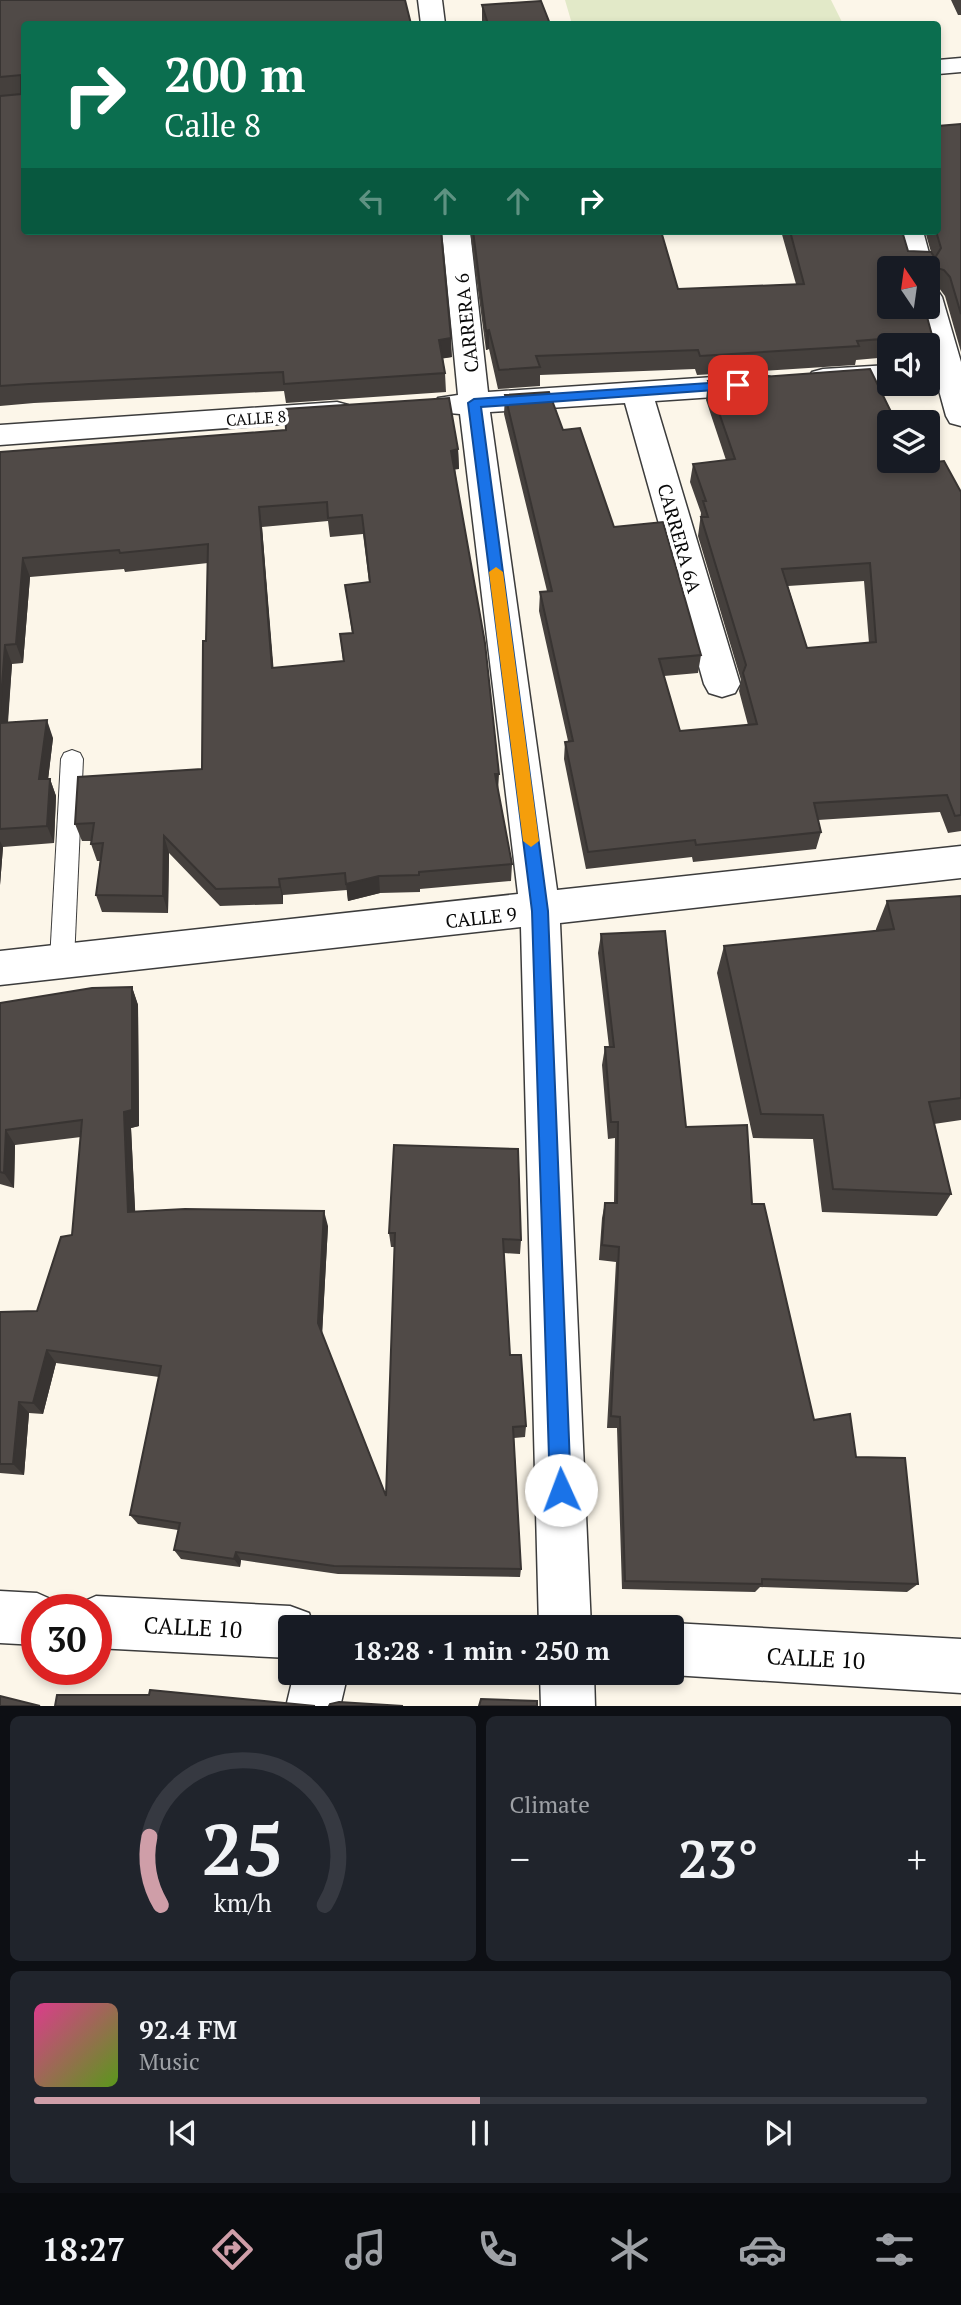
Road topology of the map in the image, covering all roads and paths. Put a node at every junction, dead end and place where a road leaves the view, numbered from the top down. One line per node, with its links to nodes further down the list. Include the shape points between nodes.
1 (429, 0): 2 (street)
2 (432, 21)
3 (961, 47): 4 (street)
4 (941, 48)
5 (961, 65): 6 (street)
6 (941, 67)
7 (456, 235): 14 (street, CARRERA 6)
8 (910, 235): 9 (street)
9 (916, 256)
10 (933, 319): 11 (street)
11 (946, 371): 17 (street)
12 (877, 376): 13 (street)
13 (637, 392): 14 (street); 19 (street, CARRERA 6A)
14 (474, 403): 15 (street); 22 (street, CARRERA 6)
15 (418, 407)
16 (362, 411): 18 (street, CALLE 8)
17 (961, 416)
18 (0, 435)
19 (722, 684)
20 (72, 759): 23 (lane)
21 (961, 862): 22 (street, CALLE 9)
22 (540, 911): 23 (street, CALLE 9); 25 (street, CARRERA 6)
23 (62, 961): 24 (street, CALLE 9)
24 (0, 968)
25 (565, 1615)
26 (0, 1617): 27 (street)
27 (21, 1618)
28 (112, 1623): 29 (street, CALLE 10)
29 (278, 1631)
30 (684, 1650): 31 (street, CALLE 10)
31 (961, 1666)
32 (318, 1685): 34 (street)
33 (567, 1685): 35 (street)
34 (313, 1706)
35 (568, 1706)

